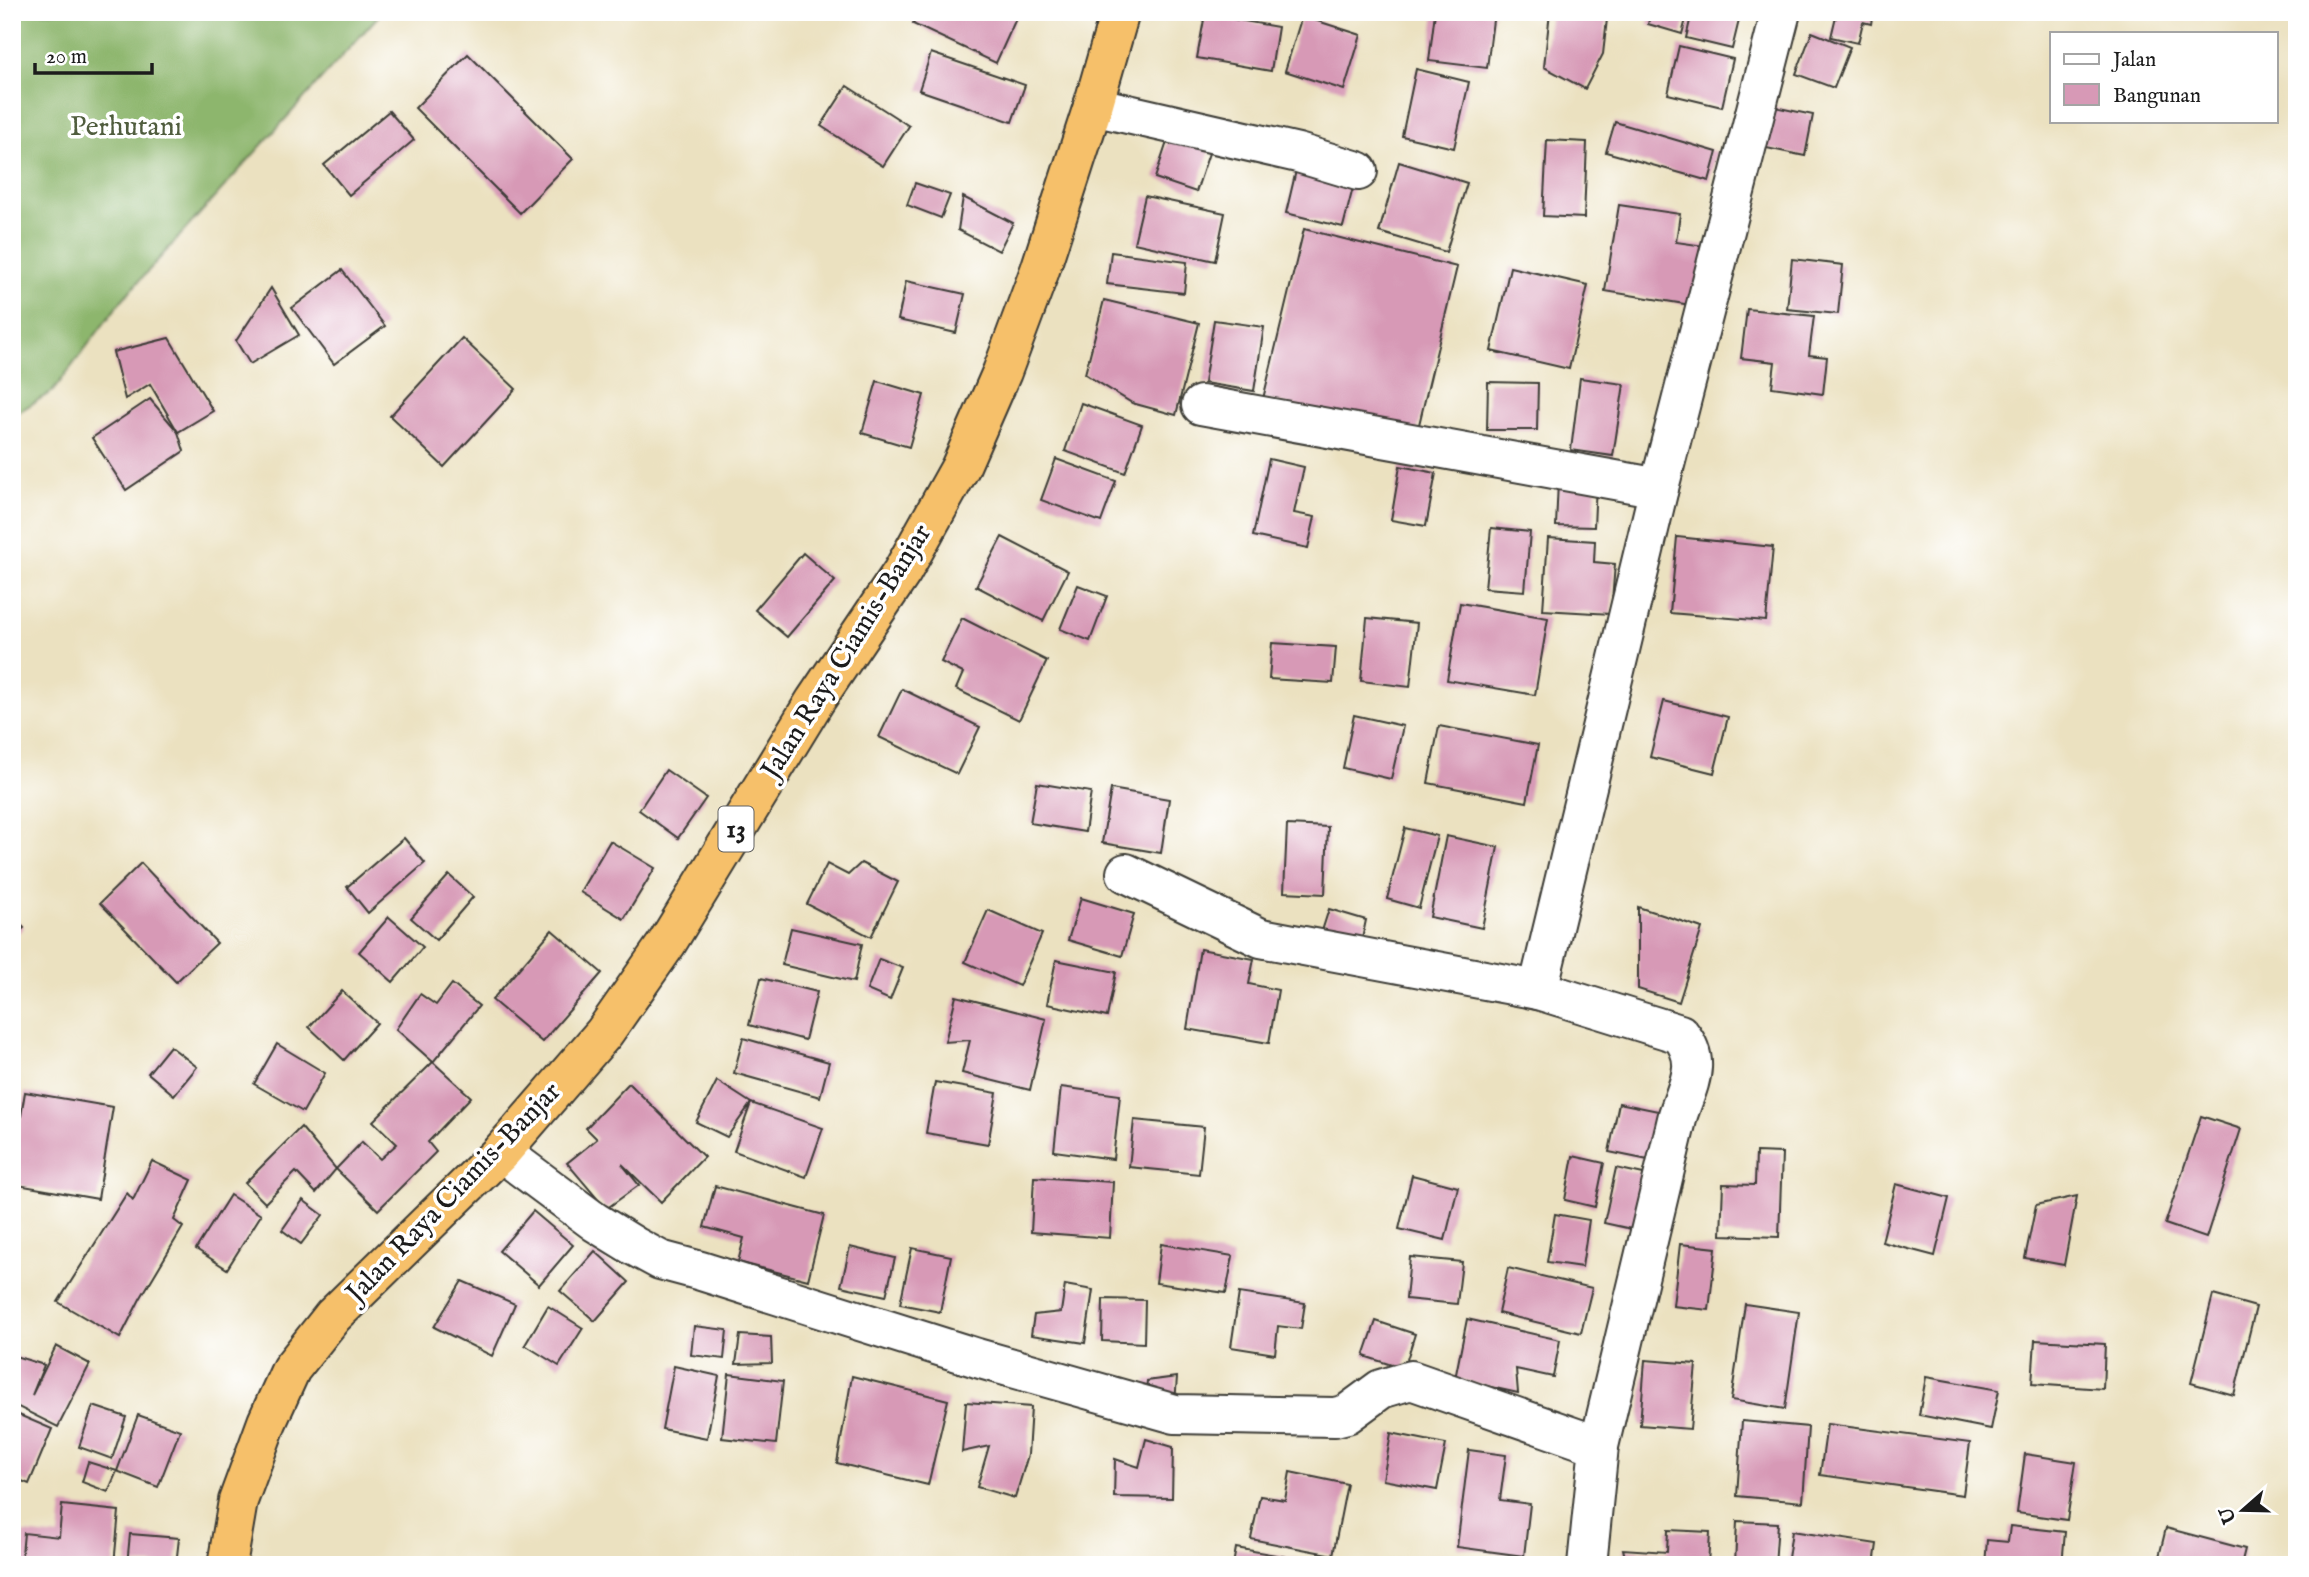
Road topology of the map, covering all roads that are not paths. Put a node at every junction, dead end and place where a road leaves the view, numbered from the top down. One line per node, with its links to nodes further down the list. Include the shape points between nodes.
1 (1120, 12): 3 (highway, Jalan Raya Ciamis-Banjar / 13)
2 (1781, 12): 6 (street)
3 (1093, 106): 4 (street); 9 (highway, Jalan Raya Ciamis-Banjar / 13, via 1002,372 960,468 902,572 815,701 641,982 604,1033)
4 (1358, 171)
5 (1201, 405): 6 (street)
6 (1659, 488): 8 (street)
7 (1126, 873): 8 (street, via 1261,938)
8 (1538, 990): 10 (street, via 1680,1034 1689,1045 1694,1065)
9 (501, 1152): 10 (street, via 595,1222 660,1261 1143,1406 1175,1414 1335,1417 1348,1415 1381,1389 1411,1380); 11 (highway, Jalan Raya Ciamis-Banjar / 13, via 333,1316 291,1369 238,1501)
10 (1599, 1446): 12 (street)
11 (227, 1565)
12 (1587, 1565)

